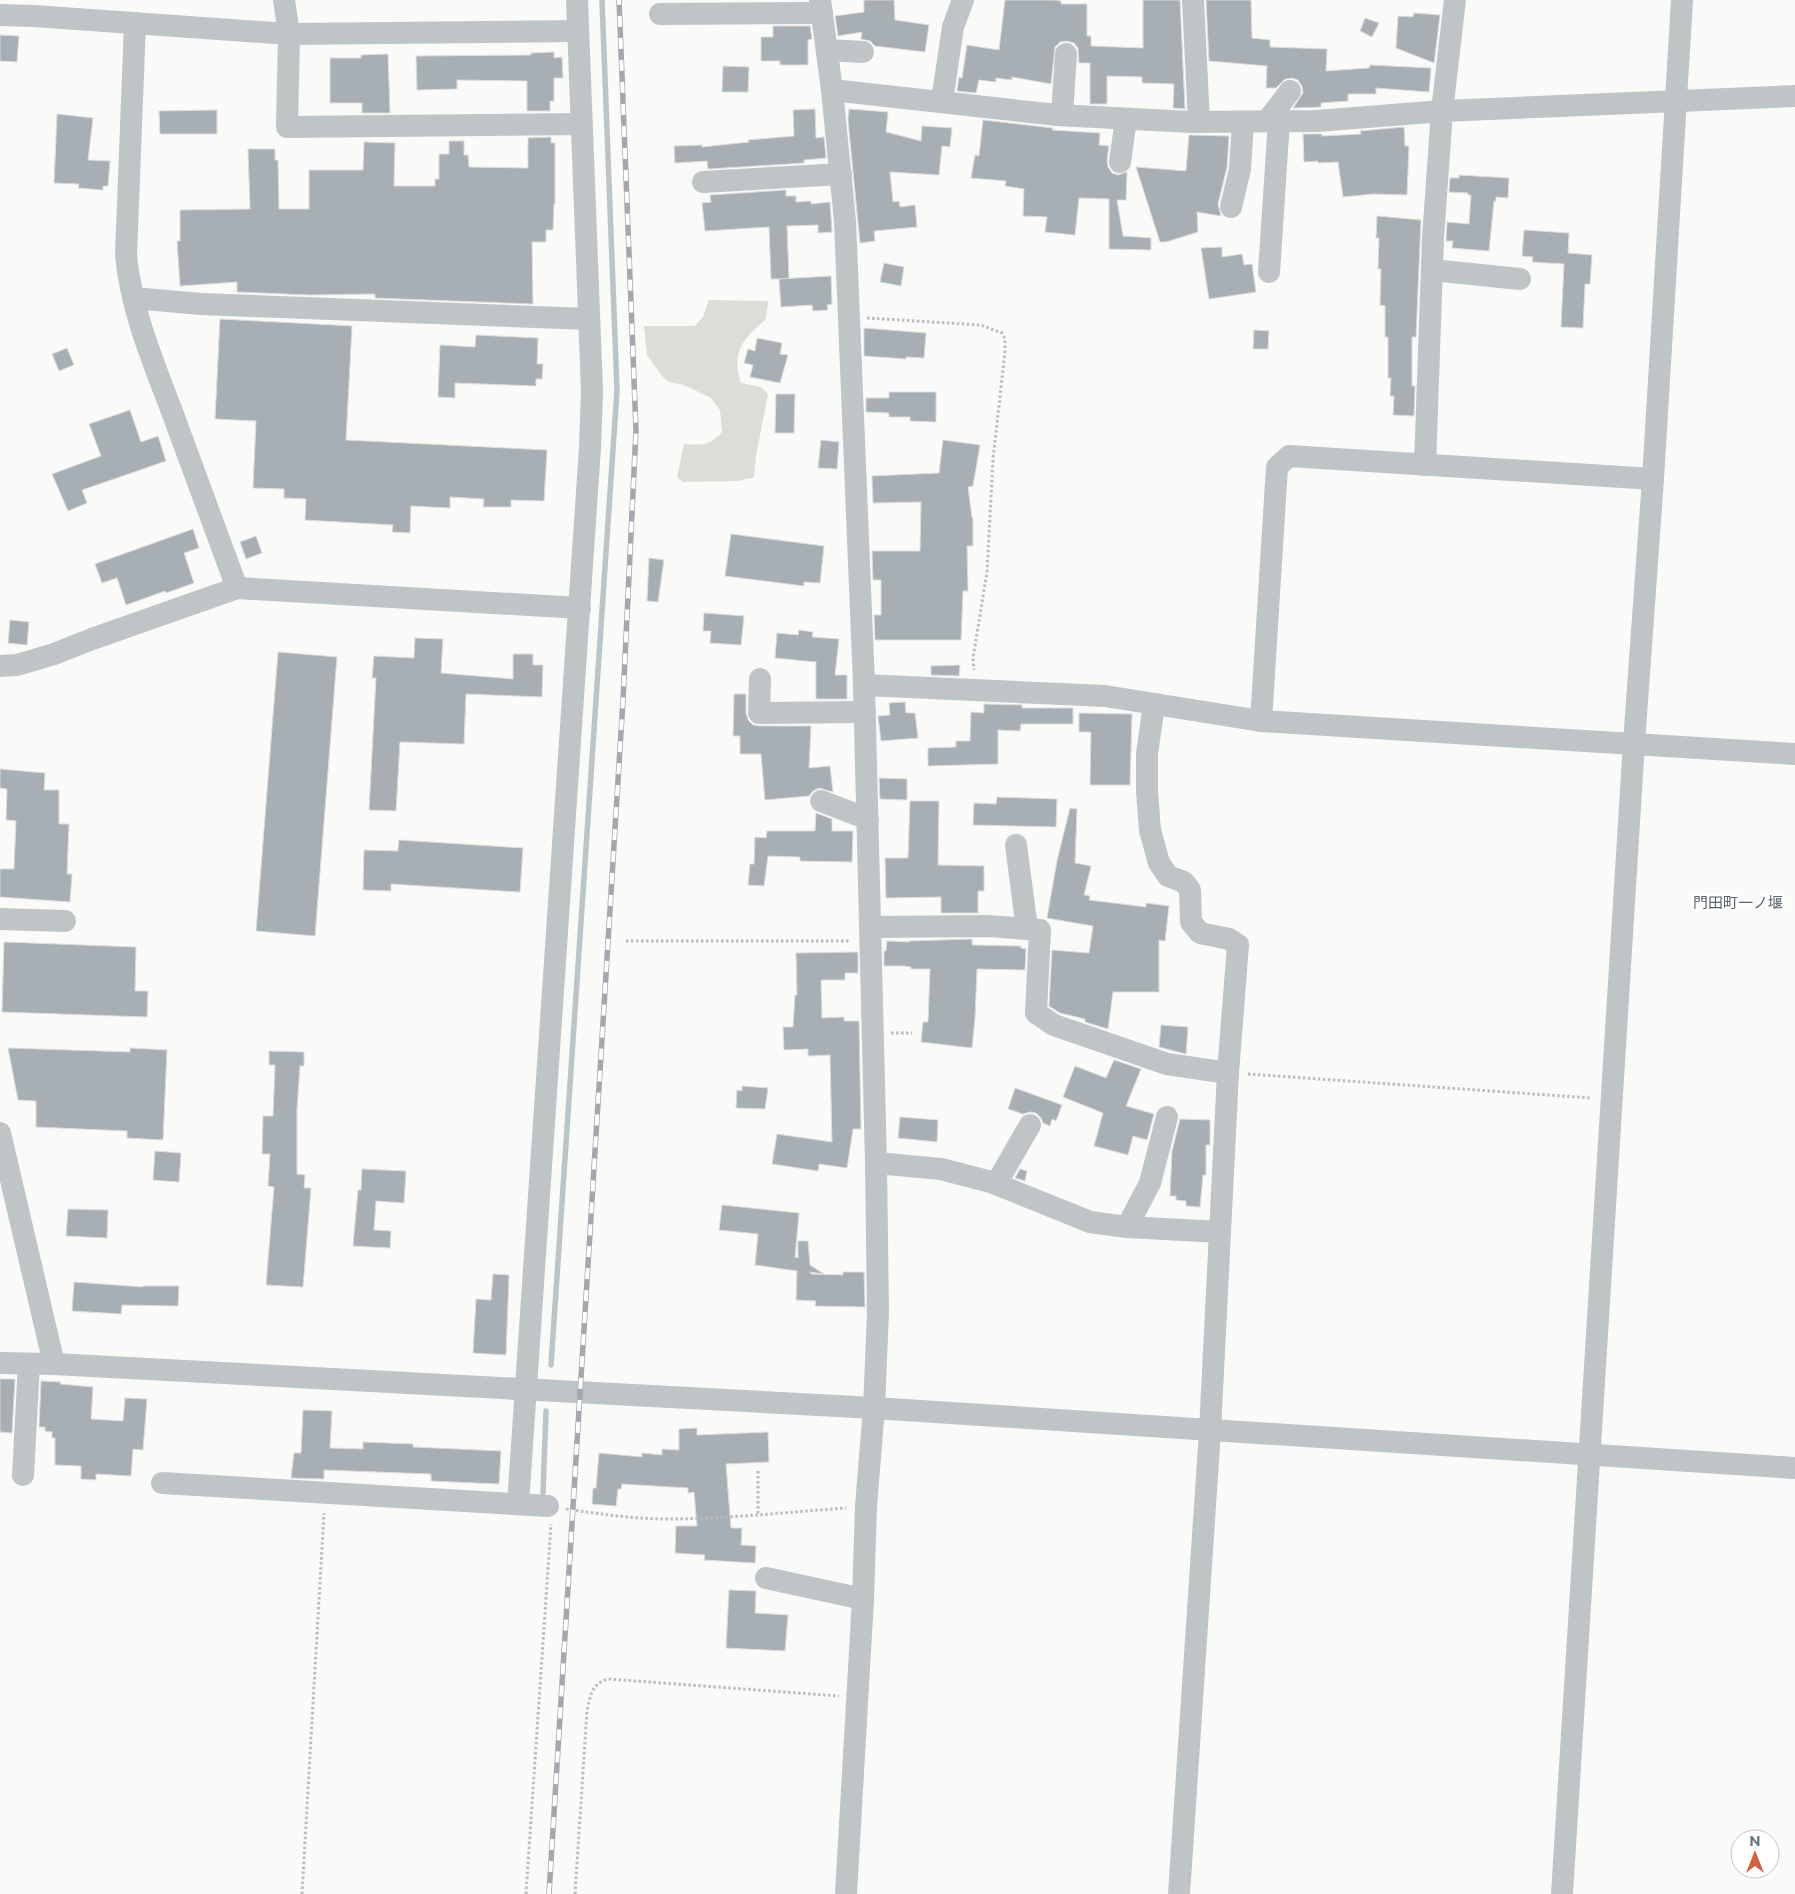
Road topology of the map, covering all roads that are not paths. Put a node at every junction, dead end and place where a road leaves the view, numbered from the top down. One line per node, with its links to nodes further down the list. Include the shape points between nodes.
1 (284, 0): 13 (street)
2 (577, 0): 12 (street)
3 (963, 0): 20 (street, via 954,26)
4 (1193, 0): 26 (street)
5 (1455, 0): 22 (street)
6 (1682, 0): 21 (street)
7 (821, 6): 9 (street); 14 (street)
8 (34, 8): 10 (street); 11 (street)
9 (660, 14)
10 (0, 15)
11 (135, 22): 13 (street); 36 (street, via 126,255)
12 (578, 32): 13 (street); 28 (street)
13 (289, 34): 28 (street, via 287,127)
14 (827, 50): 15 (street); 17 (street)
15 (863, 52)
16 (1066, 54): 23 (street)
17 (832, 90): 20 (street); 30 (street)
18 (1290, 91): 25 (street)
19 (1795, 96): 21 (street)
20 (942, 101): 23 (street)
21 (1675, 101): 22 (street); 39 (street)
22 (1442, 112): 25 (street); 33 (street)
23 (1062, 115): 24 (street)
24 (1126, 119): 26 (street); 29 (street)
25 (1273, 121): 27 (street); 34 (street)
26 (1199, 122): 27 (street)
27 (1243, 122): 32 (street, via 1240,169)
28 (581, 124): 37 (street)
29 (1120, 162)
30 (841, 174): 31 (street); 44 (street)
31 (703, 182)
32 (1231, 207)
33 (1432, 270): 35 (street); 38 (street)
34 (1269, 272)
35 (1520, 279)
36 (133, 298): 37 (street, via 202,304); 40 (street, via 150,353)
37 (588, 319): 41 (street, via 592,391)
38 (1424, 465): 39 (street); 47 (street, via 1289,456 1277,467)
39 (1653, 479): 48 (street)
40 (237, 588): 41 (street); 42 (street, via 54,654 17,665)
41 (580, 608): 68 (street)
42 (0, 666)
43 (760, 679): 46 (street, via 759,713)
44 (864, 685): 45 (street, via 1105,696); 46 (street)
45 (1154, 704): 47 (street); 57 (street, via 1147,754 1147,792 1150,830 1159,863 1168,876 1184,882 1190,890 1191,922 1200,933 1229,939 1238,945)
46 (865, 712): 51 (street)
47 (1261, 721): 48 (street)
48 (1634, 744): 49 (street); 71 (street)
49 (1795, 754)
50 (821, 801): 51 (street)
51 (868, 818): 56 (street)
52 (1016, 845): 55 (street)
53 (0, 919): 54 (street)
54 (65, 921)
55 (1027, 929): 56 (street, via 988,926); 57 (street, via 1040,930 1036,1013 1054,1026 1167,1064)
56 (871, 934): 61 (street)
57 (1228, 1073): 64 (street)
58 (1168, 1117): 63 (street, via 1150,1183)
59 (1030, 1125): 62 (street)
60 (0, 1132): 67 (street)
61 (876, 1163): 62 (street, via 941,1169); 69 (street, via 878,1313)
62 (996, 1184): 63 (street, via 1090,1222)
63 (1127, 1226): 64 (street)
64 (1220, 1232): 70 (street)
65 (0, 1363): 66 (street)
66 (29, 1364): 67 (street); 73 (street)
67 (54, 1364): 68 (street)
68 (524, 1389): 69 (street); 75 (street)
69 (874, 1408): 70 (street); 78 (street)
70 (1210, 1431): 71 (street); 80 (street)
71 (1590, 1455): 72 (street); 81 (street)
72 (1795, 1468)
73 (23, 1476)
74 (162, 1483): 75 (street)
75 (518, 1504): 76 (street)
76 (548, 1506)
77 (766, 1578): 78 (street)
78 (863, 1599): 79 (street)
79 (846, 1894)
80 (1178, 1894)
81 (1562, 1894)

